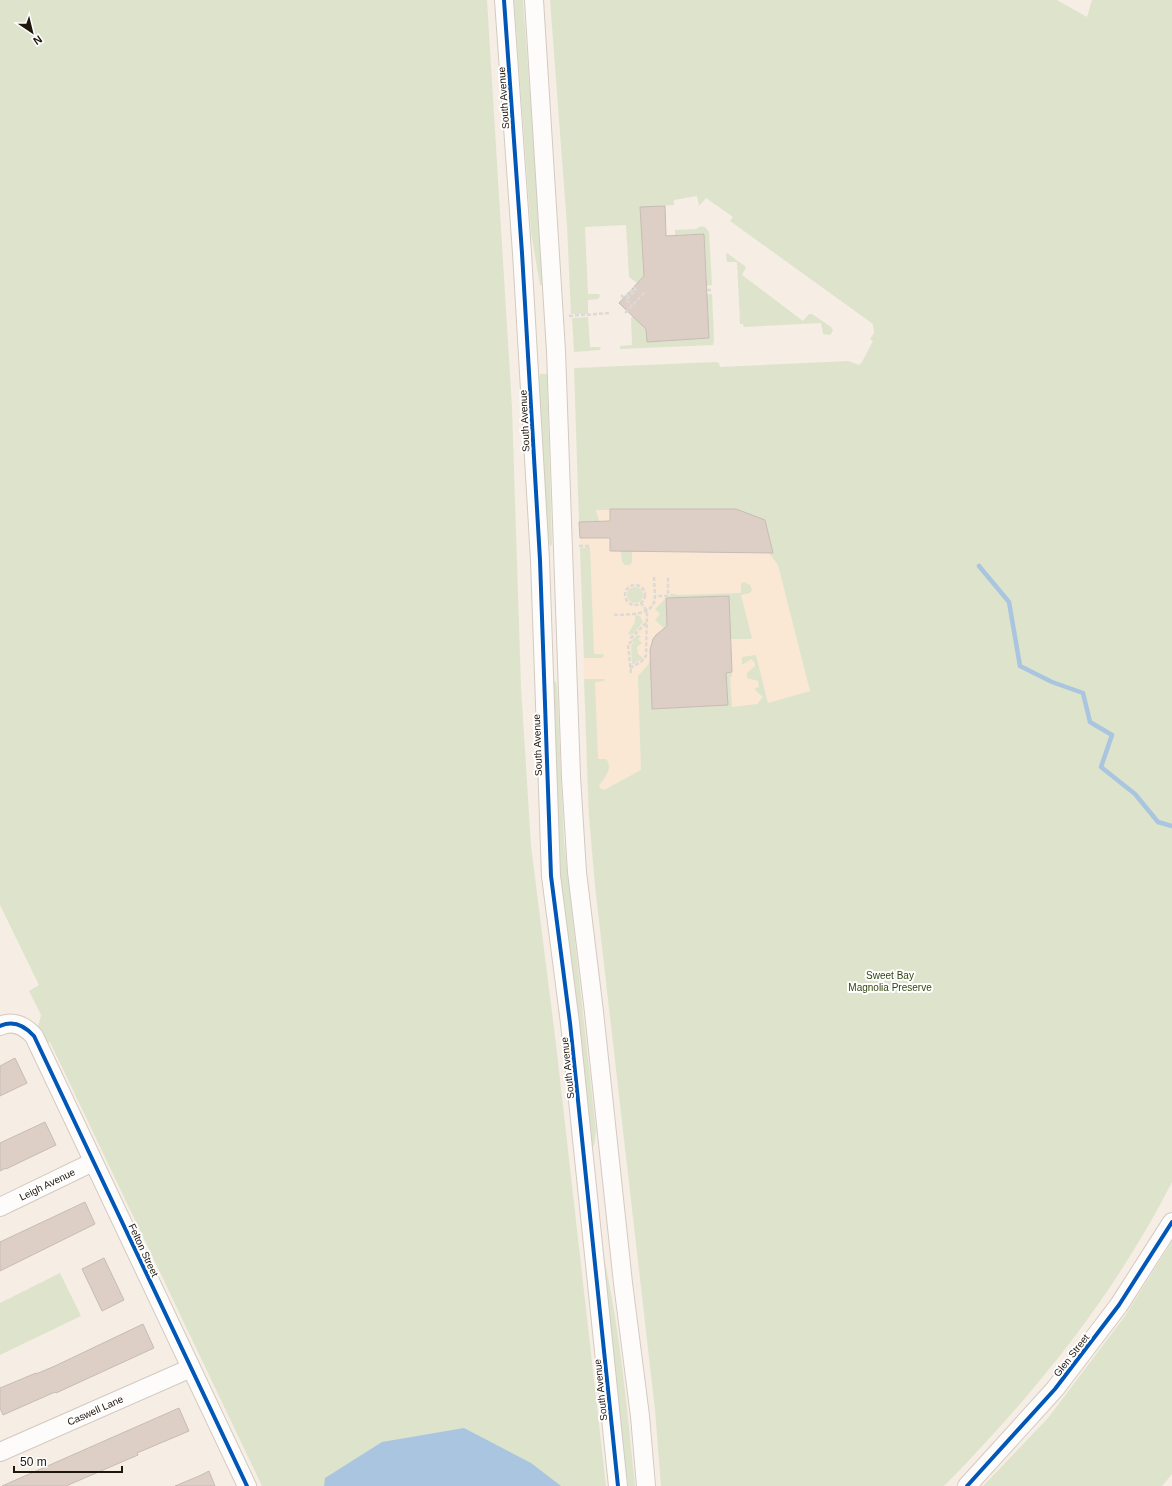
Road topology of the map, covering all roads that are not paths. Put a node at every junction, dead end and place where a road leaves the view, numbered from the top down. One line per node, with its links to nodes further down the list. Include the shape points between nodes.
1 (504, 0): 10 (street, South Avenue, via 540,552 550,876 570,1023)
2 (534, 0): 11 (street, via 557,358 571,777 577,872)
3 (0, 1026): 4 (street, Felton Street, via 20,1025 34,1036)
4 (93, 1162): 5 (street, Leigh Avenue); 7 (street, Felton Street)
5 (0, 1207)
6 (1172, 1222): 12 (street, Glen Street, via 1120,1305 1069,1371)
7 (191, 1368): 8 (street, Caswell Lane); 9 (street, Felton Street)
8 (0, 1452)
9 (247, 1486)
10 (618, 1486)
11 (646, 1486)
12 (967, 1486)

